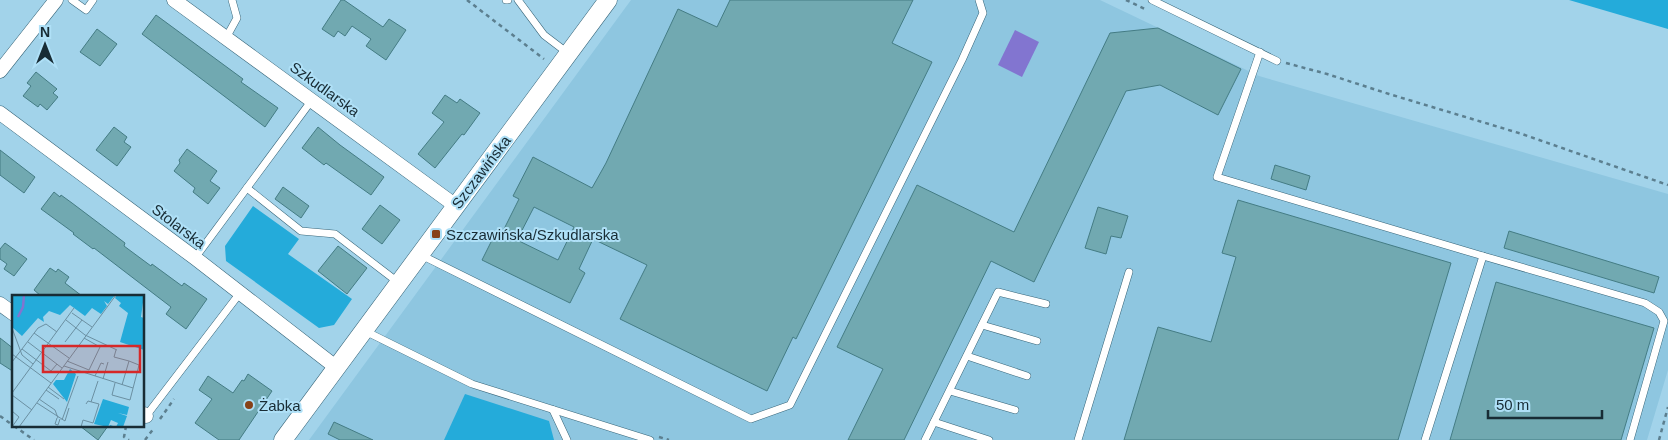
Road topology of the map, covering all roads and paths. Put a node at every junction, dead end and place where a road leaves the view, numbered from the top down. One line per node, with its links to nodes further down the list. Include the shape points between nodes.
1 (56, 0): 16 (street)
2 (72, 0): 3 (lane, via 86,10)
3 (93, 0)
4 (174, 0): 11 (street, Szkudlarska)
5 (232, 0): 11 (lane, via 237,18)
6 (466, 0): 14 (path)
7 (518, 0): 13 (lane, via 544,35)
8 (608, 0): 13 (street, Szczawińska)
9 (979, 0): 22 (lane, via 984,13 790,405 751,419)
10 (1152, 0): 12 (lane)
11 (226, 38): 17 (street, Szkudlarska)
12 (1260, 52): 15 (lane); 23 (lane, via 1217,177)
13 (569, 55): 21 (street, Szczawińska)
14 (544, 59)
15 (1277, 61): 19 (path, via 1522,134)
16 (0, 71)
17 (312, 100): 20 (lane); 21 (street, Szkudlarska)
18 (0, 114): 24 (street, Stolarska)
19 (1668, 184)
20 (246, 188): 24 (lane); 26 (lane, via 301,231 335,234)
21 (456, 206): 22 (street, Szczawińska)
22 (420, 255): 26 (street, Szczawińska)
23 (1483, 256): 57 (lane); 58 (lane, via 1645,304 1659,312 1664,321)
24 (194, 258): 27 (street, Stolarska)
25 (1129, 272): 56 (lane)
26 (399, 283): 32 (street, Szczawińska)
27 (240, 293): 35 (street, Stolarska); 41 (lane)
28 (0, 304): 30 (street)
29 (1046, 304): 31 (lane, via 998,292)
30 (12, 313)
31 (982, 325): 33 (lane); 34 (lane)
32 (365, 331): 35 (street, Szczawińska); 39 (lane, via 472,384)
33 (1037, 340)
34 (967, 356): 36 (lane); 37 (lane)
35 (337, 368): 51 (street, Szczawińska)
36 (1027, 376)
37 (950, 391): 40 (lane); 43 (lane)
38 (1668, 407): 59 (path)
39 (553, 410): 52 (lane); 53 (lane)
40 (1015, 410)
41 (145, 415)
42 (0, 416): 44 (path)
43 (934, 422): 54 (lane); 55 (lane)
44 (12, 425)
45 (17, 428): 48 (path)
46 (126, 428): 47 (path)
47 (124, 437): 49 (path); 50 (path)
48 (34, 440)
49 (121, 440)
50 (129, 440)
51 (283, 440)
52 (568, 440)
53 (650, 440)
54 (926, 440)
55 (989, 440)
56 (1078, 440)
57 (1425, 440)
58 (1630, 440)
59 (1658, 440)

